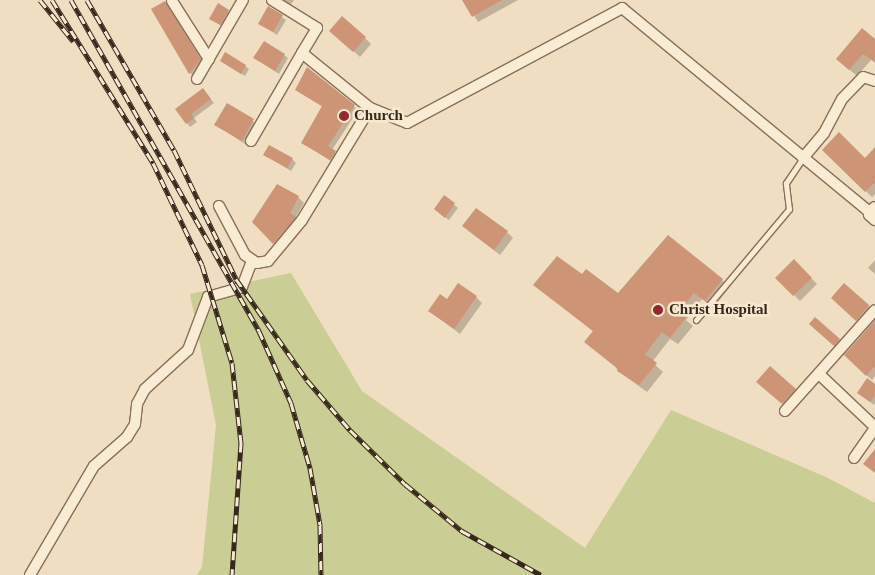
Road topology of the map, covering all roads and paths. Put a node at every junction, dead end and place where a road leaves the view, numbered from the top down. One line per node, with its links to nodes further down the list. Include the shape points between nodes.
1 (243, 0): 5 (street)
2 (272, 0): 4 (street, via 316,28)
3 (172, 1): 5 (street)
4 (302, 53): 8 (street); 9 (street)
5 (209, 59): 6 (street)
6 (197, 79)
7 (875, 81): 10 (street, via 863,77 842,99 824,133)
8 (370, 108): 10 (street, via 407,123 622,8); 13 (street, via 283,246 262,264)
9 (251, 141)
10 (804, 158): 12 (street); 15 (lane, via 786,183 789,209)
11 (219, 206): 13 (street, via 246,256)
12 (874, 213)
13 (252, 261): 20 (street, via 242,287 208,296 188,350 145,389 137,404 135,424 127,437 94,466)
14 (875, 310): 16 (street)
15 (696, 320)
16 (819, 374): 17 (street); 18 (street)
17 (785, 411)
18 (875, 428): 19 (street)
19 (854, 458)
20 (30, 575)

